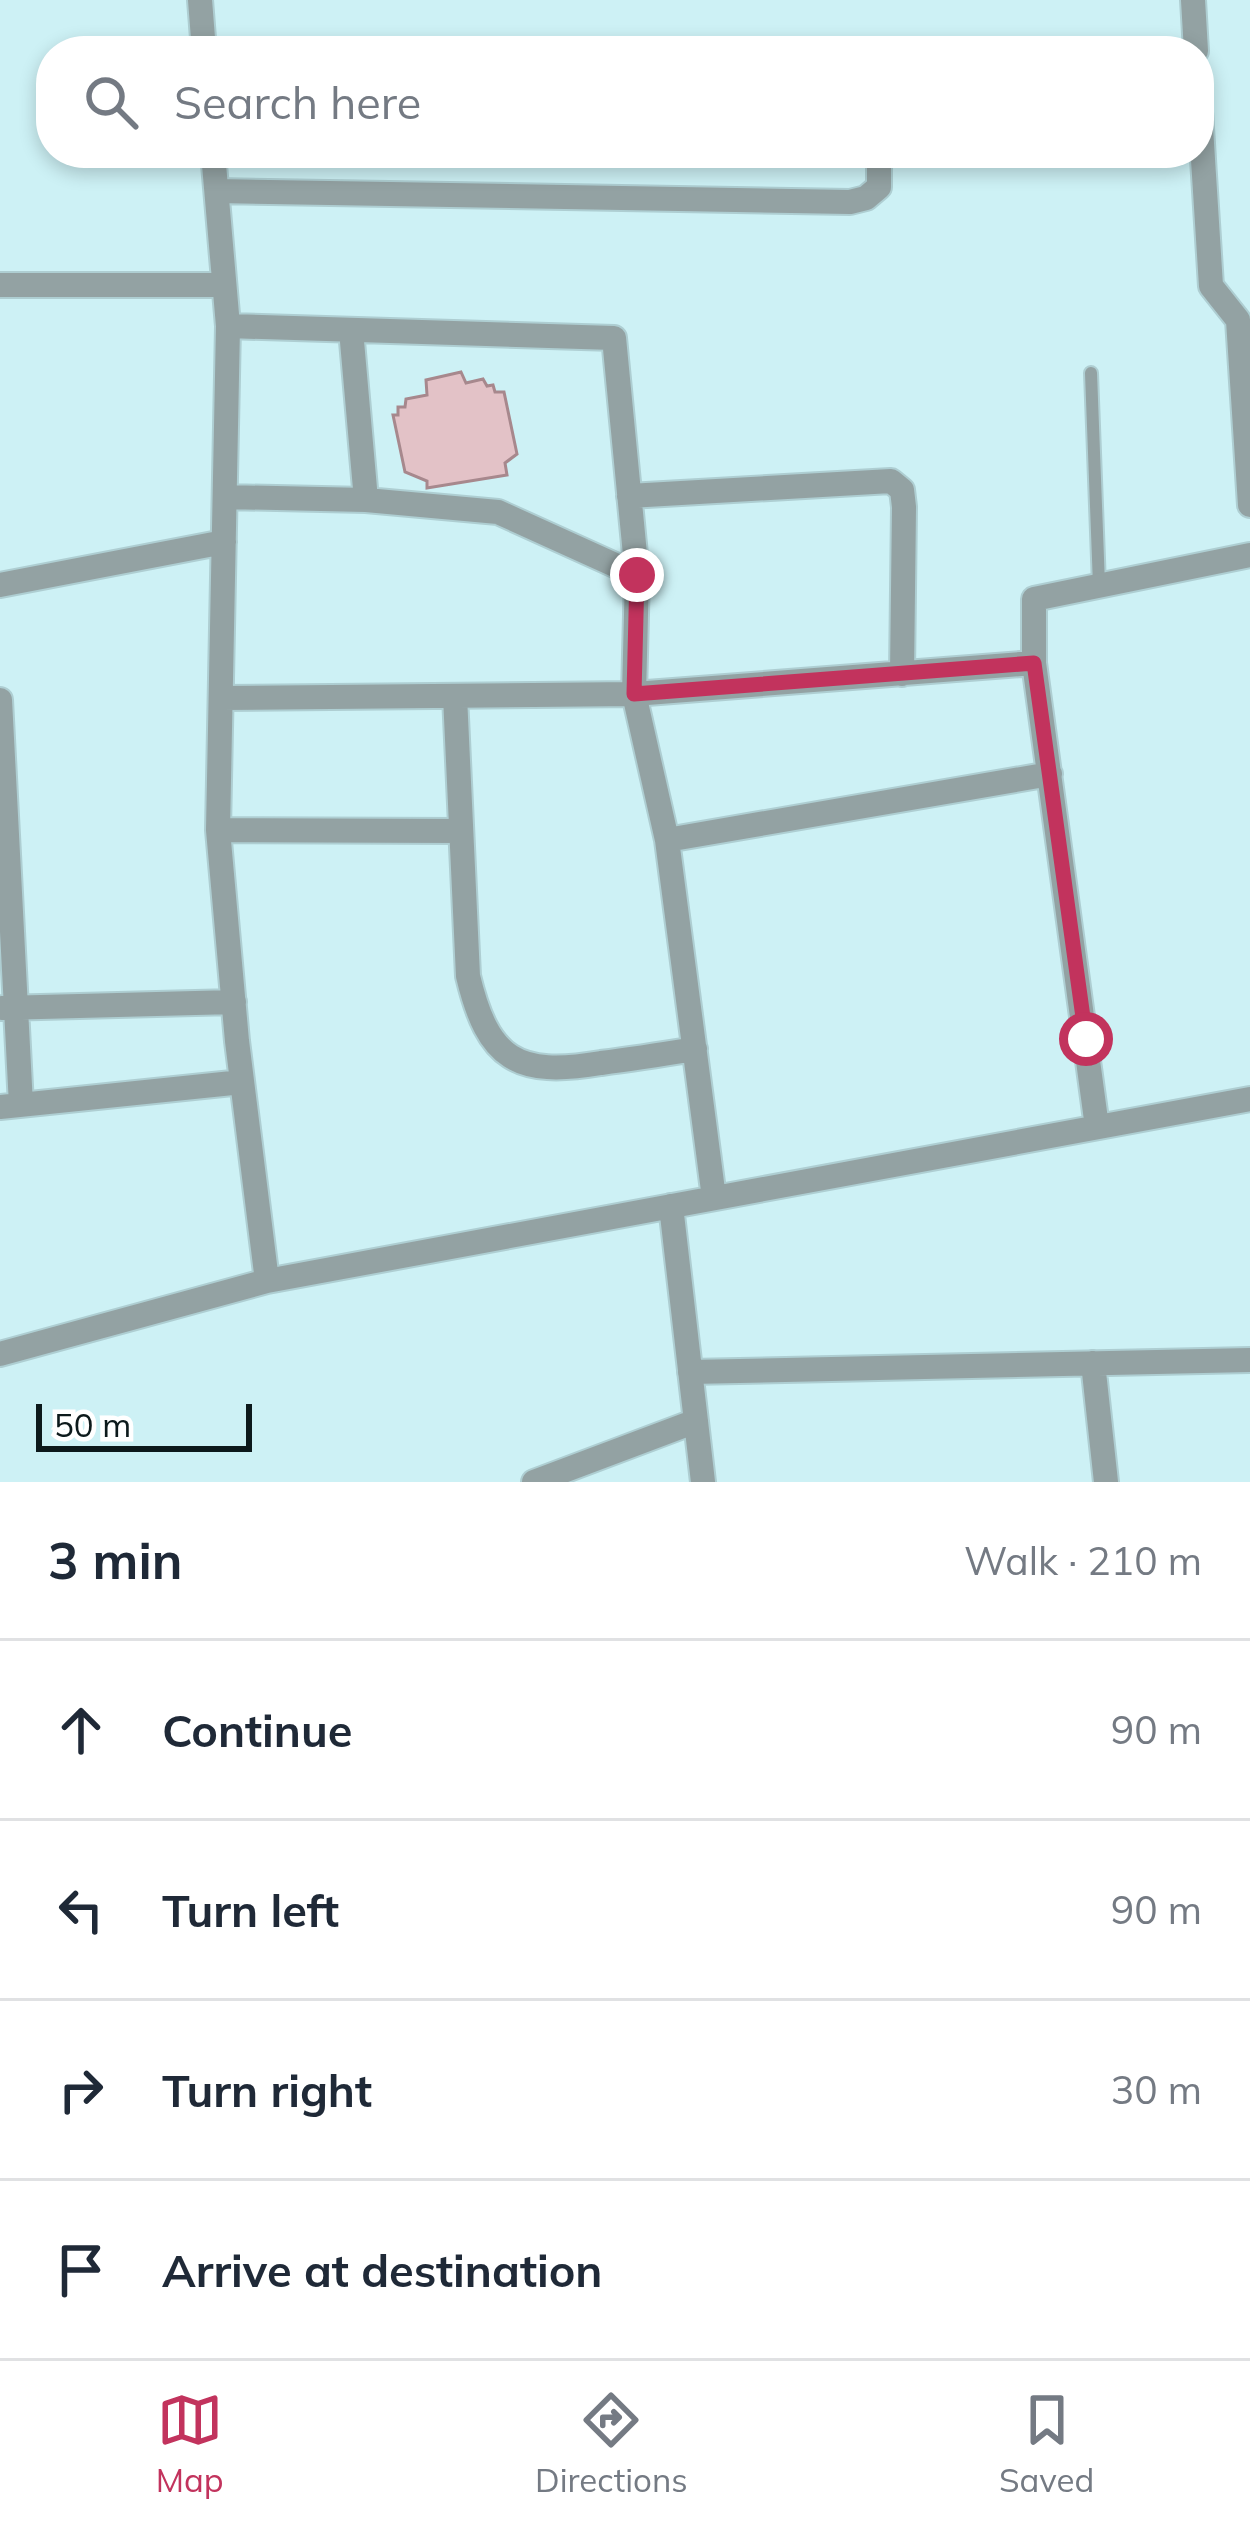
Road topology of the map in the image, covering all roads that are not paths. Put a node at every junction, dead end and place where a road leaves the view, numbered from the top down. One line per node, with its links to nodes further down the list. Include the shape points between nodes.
1 (200, 0): 3 (street)
2 (1193, 0): 4 (street)
3 (203, 36)
4 (1195, 36)
5 (215, 168): 8 (street)
6 (879, 168): 8 (street, via 879,187 850,202)
7 (1203, 168): 11 (street, via 1210,286)
8 (217, 191): 10 (street)
9 (0, 285): 10 (street)
10 (224, 285): 12 (street)
11 (1244, 320): 18 (street)
12 (228, 326): 13 (street); 16 (street)
13 (351, 330): 15 (street, via 614,338); 17 (street)
14 (1090, 373): 23 (lane)
15 (629, 496): 21 (street); 25 (street, via 891,481 904,507)
16 (225, 497): 17 (street); 19 (street)
17 (366, 500): 21 (street, via 498,512)
18 (1250, 505)
19 (224, 542): 22 (street); 28 (street)
20 (1250, 555): 23 (street)
21 (637, 575): 26 (street)
22 (0, 585)
23 (1099, 586): 24 (street, via 1034,599)
24 (1034, 663): 25 (street); 30 (street)
25 (902, 674): 26 (street)
26 (634, 694): 27 (street); 33 (street)
27 (454, 696): 28 (street); 32 (street)
28 (222, 698): 31 (street)
29 (0, 700): 35 (street)
30 (1050, 774): 33 (street); 40 (street)
31 (218, 830): 32 (street); 34 (street)
32 (461, 831): 36 (street, via 469,976 493,1041 523,1066 562,1070)
33 (667, 839): 36 (street)
34 (234, 1002): 35 (street); 37 (street)
35 (7, 1008): 39 (street)
36 (694, 1049): 41 (street)
37 (242, 1082): 39 (street); 43 (street)
38 (1250, 1099): 40 (street)
39 (10, 1106)
40 (1097, 1127): 41 (street)
41 (714, 1198): 42 (street)
42 (671, 1206): 43 (street); 47 (street)
43 (267, 1281): 44 (street)
44 (0, 1354)
45 (1250, 1360): 46 (street)
46 (1093, 1364): 47 (street); 51 (street)
47 (690, 1372): 48 (street)
48 (696, 1421): 49 (street); 50 (street)
49 (534, 1482)
50 (703, 1482)
51 (1106, 1482)

